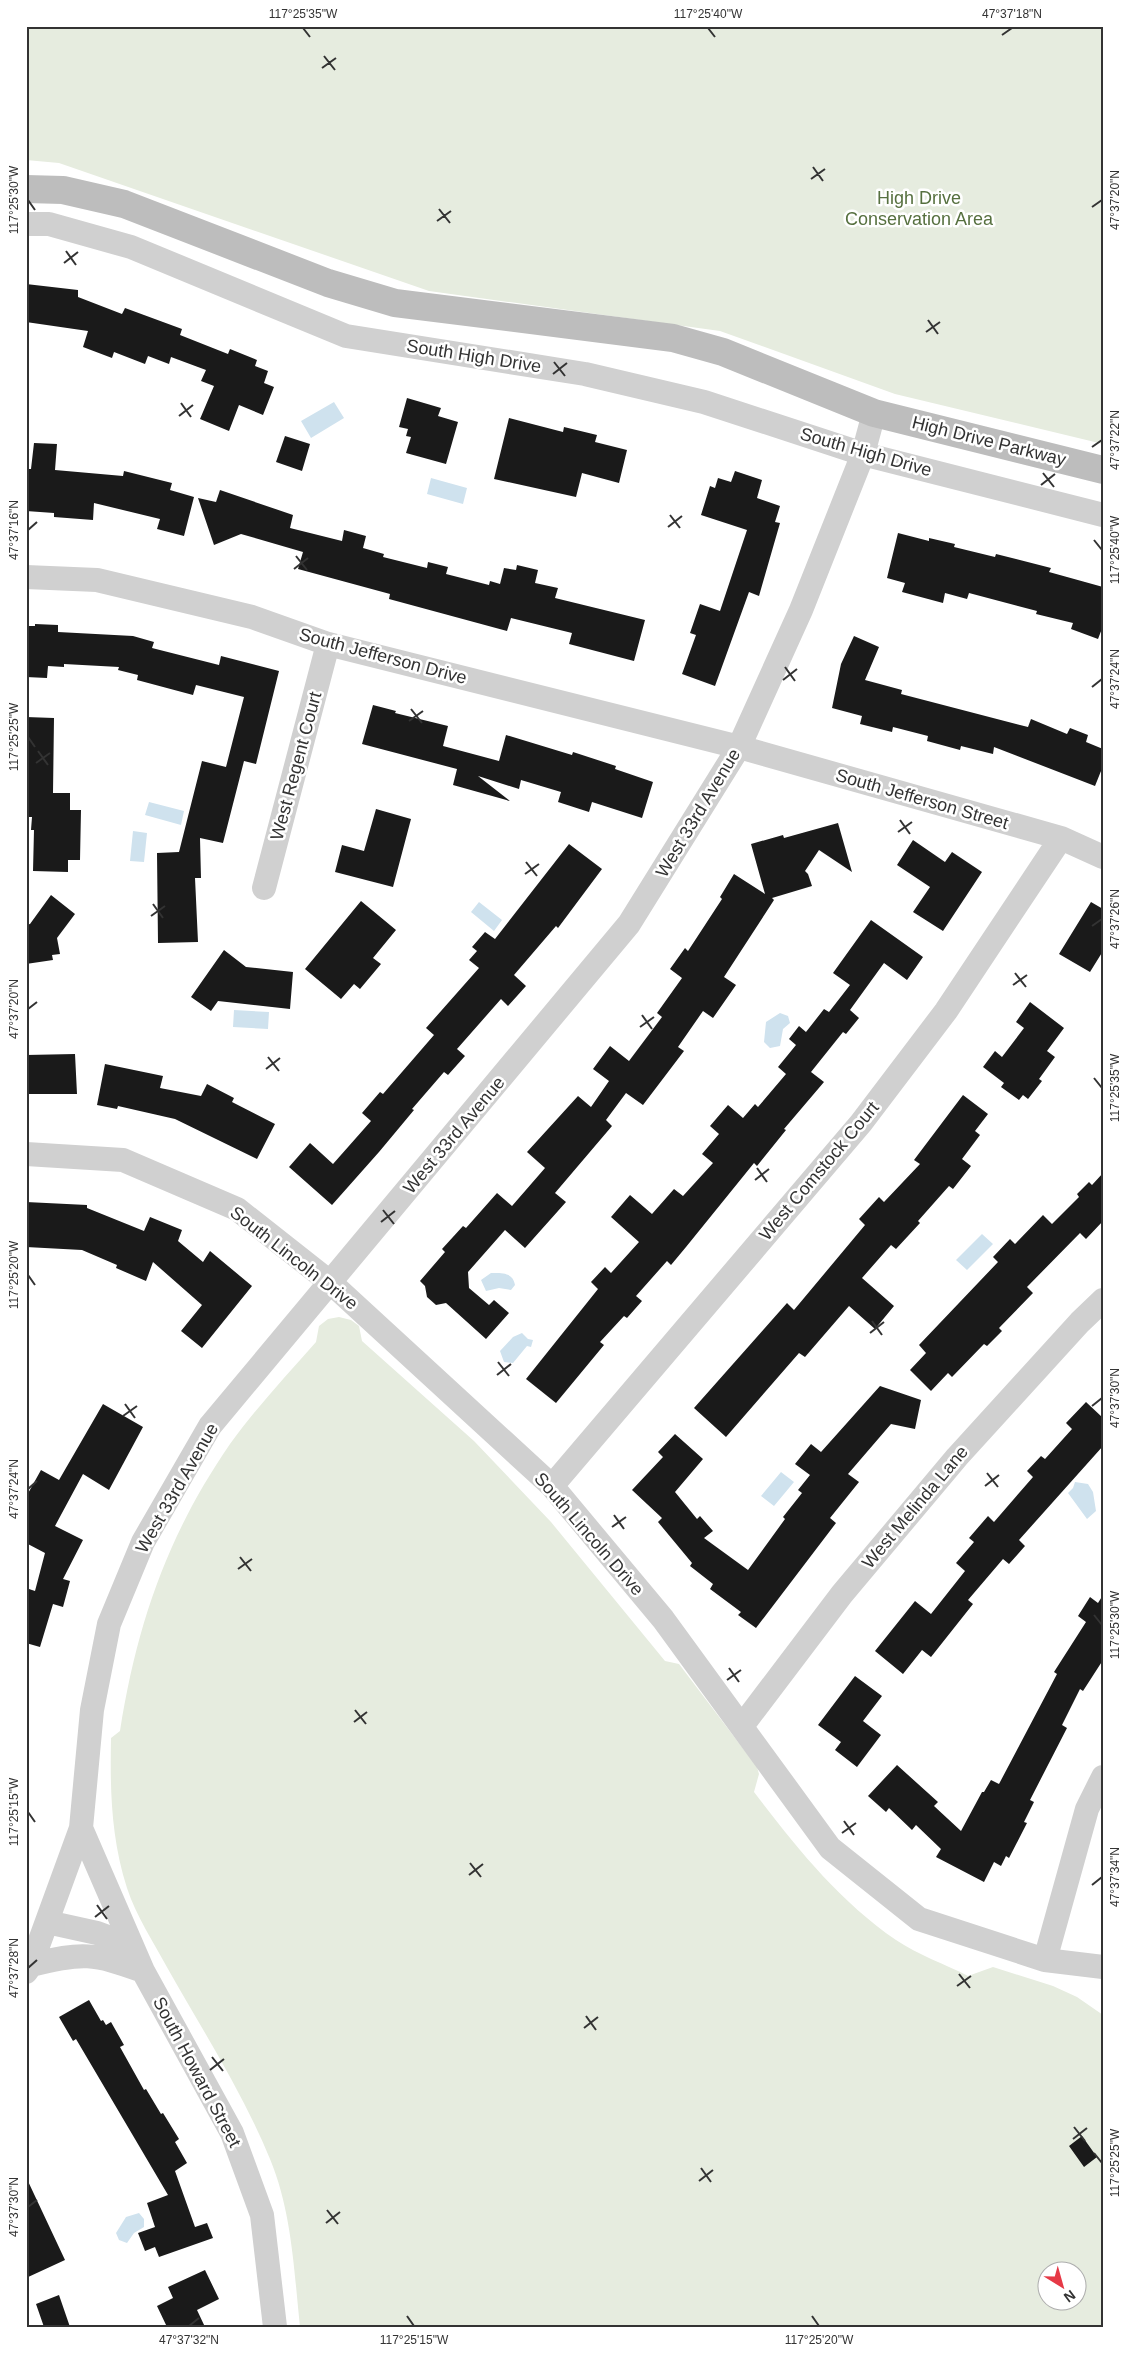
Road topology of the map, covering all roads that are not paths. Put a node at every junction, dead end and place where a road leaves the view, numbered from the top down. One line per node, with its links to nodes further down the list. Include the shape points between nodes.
1 (26, 189): 3 (main road, via 64,190 124,204 328,283 395,303 673,338 724,352)
2 (26, 224): 4 (street, South High Drive, via 49,224 131,246 346,336 585,374 704,402)
3 (874, 413): 4 (street, West 33rd Avenue); 5 (main road, High Drive Parkway)
4 (863, 454): 6 (street, South High Drive); 9 (street, West 33rd Avenue, via 801,610)
5 (1103, 470)
6 (1103, 515)
7 (26, 577): 8 (street, South Jefferson Drive, via 97,580 252,617)
8 (328, 644): 9 (street, South Jefferson Drive); 12 (street, West Regent Court)
9 (739, 747): 10 (street, South Jefferson Street); 14 (street, West 33rd Avenue, via 629,924)
10 (1061, 838): 11 (street, South Jefferson Street); 16 (street, West Comstock Court, via 946,1011 861,1123)
11 (1103, 857)
12 (264, 888)
13 (26, 1154): 14 (street, South Lincoln Drive, via 122,1160 237,1209)
14 (331, 1283): 16 (street, South Lincoln Drive); 19 (street, West 33rd Avenue, via 210,1426 142,1542 110,1624 92,1710)
15 (1103, 1300): 17 (street, West Melinda Lane, via 957,1457 842,1594)
16 (552, 1486): 17 (street, South Lincoln Drive, via 664,1619)
17 (742, 1726): 22 (street, South Lincoln Drive, via 830,1848 919,1919)
18 (1103, 1777): 22 (street, via 1087,1809)
19 (80, 1828): 20 (street, West 33rd Avenue); 21 (street, South Howard Street)
20 (47, 1922): 21 (street, via 97,1933); 24 (street, West 33rd Avenue)
21 (132, 1946): 25 (street, South Howard Street)
22 (1045, 1960): 23 (street, South Lincoln Drive)
23 (1103, 1967)
24 (29, 1969): 25 (street, via 64,1957 88,1955 113,1959)
25 (143, 1971): 26 (street, South Howard Street, via 236,2144 262,2215)
26 (275, 2327)

